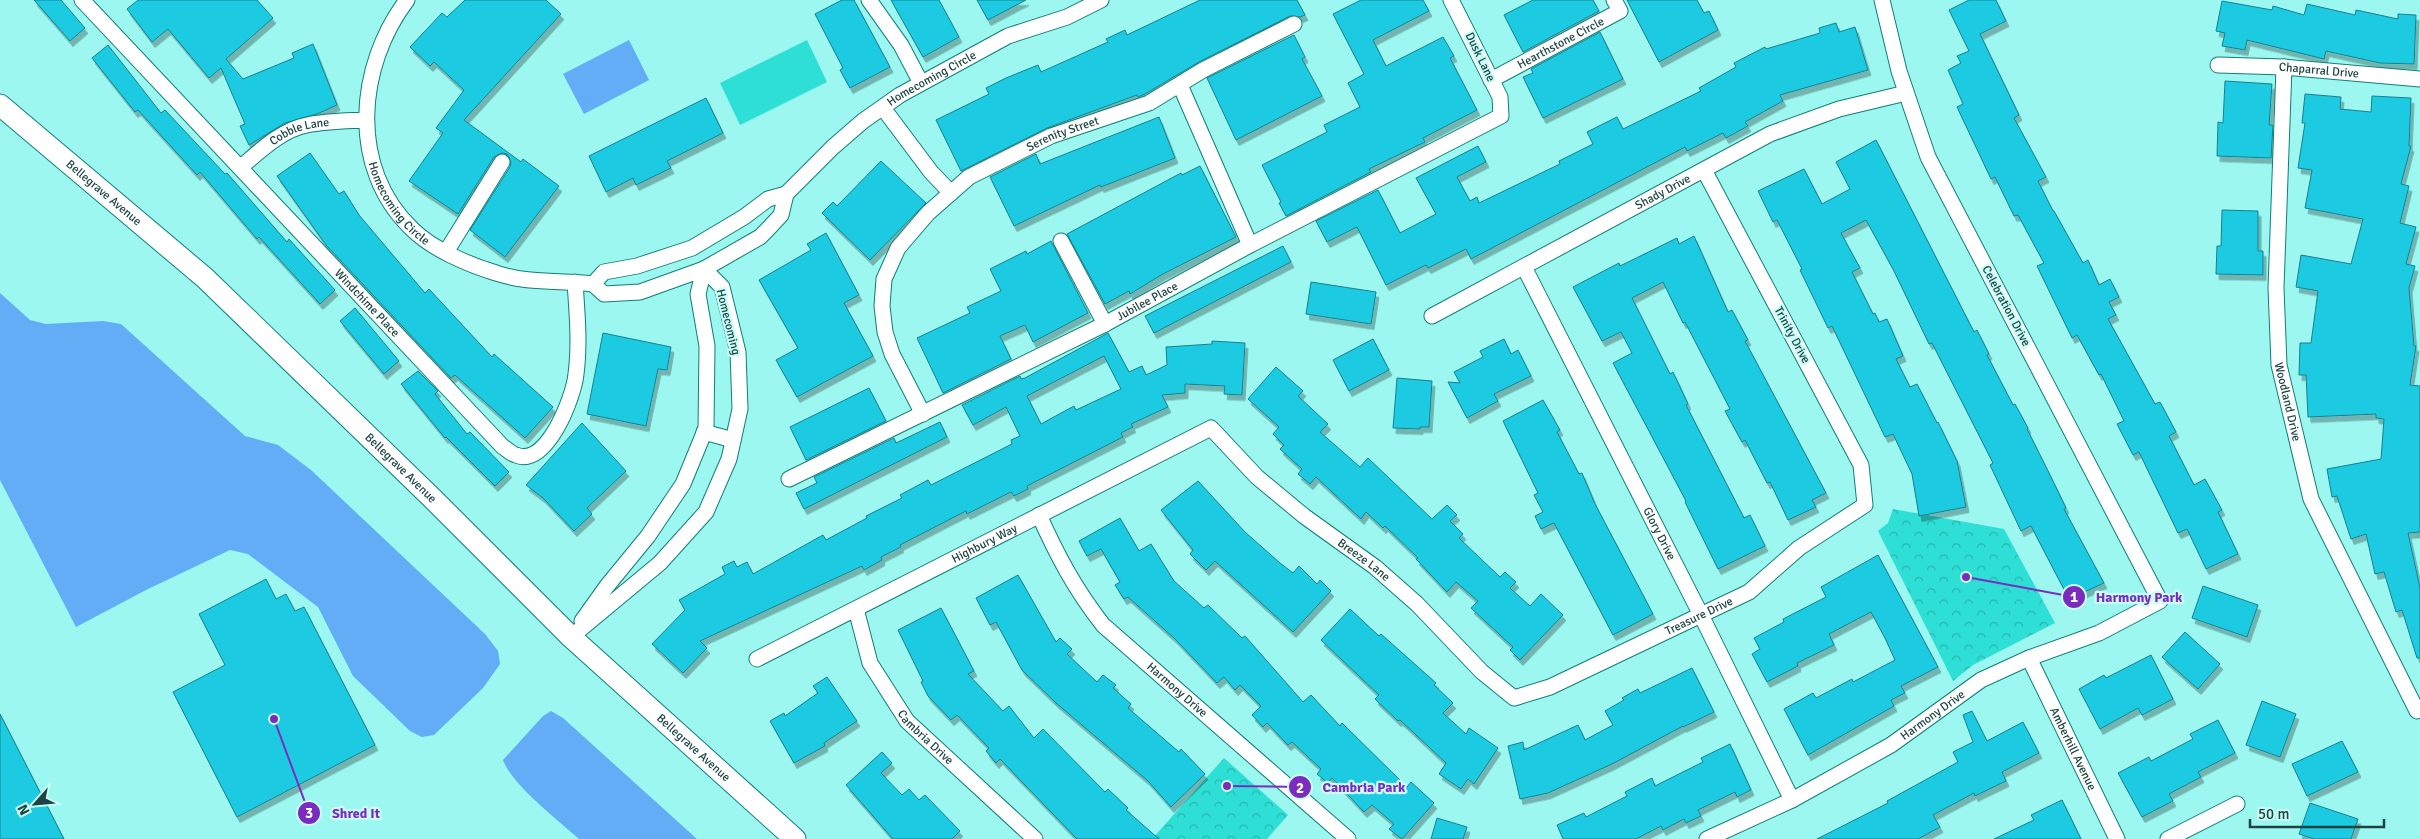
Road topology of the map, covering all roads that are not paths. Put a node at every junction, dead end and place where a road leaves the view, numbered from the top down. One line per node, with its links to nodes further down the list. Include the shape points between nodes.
1 (82, 0): 21 (street, Windchime Place)
2 (407, 0): 19 (street, Homecoming Circle, via 393,18 377,52 367,94)
3 (869, 0): 13 (street, via 901,45)
4 (1101, 0): 13 (street, Homecoming Circle, via 1066,17 1008,36)
5 (1451, 0): 12 (street, Dusk Lane)
6 (1614, 0): 12 (street, Hearthstone Circle, via 1620,11)
7 (1882, 0): 15 (street, Celebration Drive)
8 (1294, 24): 14 (street, Serenity Street)
9 (2218, 65): 10 (street, Chaparral Drive)
10 (2284, 67): 11 (street, Chaparral Drive); 48 (street, Woodland Drive, via 2276,288 2279,365 2311,499)
11 (2420, 79)
12 (1491, 80): 18 (street, Dusk Lane, via 1500,97)
13 (921, 83): 17 (street, Homecoming Circle)
14 (1180, 85): 23 (street, Serenity Street, via 1150,103 1051,136 969,177); 26 (street)
15 (1906, 93): 22 (street, Shady Drive, via 1839,109 1770,134); 41 (street, Celebration Drive, via 1928,157)
16 (0, 105): 44 (main road, Bellegrave Avenue, via 206,278)
17 (883, 108): 23 (street); 24 (street, Homecoming Circle, via 833,147)
18 (1501, 116): 26 (street, Jubilee Place)
19 (366, 120): 21 (street, Cobble Lane, via 293,129); 27 (street, Homecoming Circle, via 369,149 392,205 413,230)
20 (502, 162): 27 (street)
21 (241, 167): 30 (street, Windchime Place, via 503,446 517,456 530,455 548,442 565,413 576,376)
22 (1704, 170): 28 (street, Shady Drive); 39 (street, Trinity Drive, via 1861,466)
23 (951, 193): 34 (street, Serenity Street, via 928,213 898,248 884,278 882,306 892,354)
24 (786, 194): 29 (street, Homecoming Circle, via 781,215 760,237); 31 (street, Homecoming Circle, via 768,199 692,248 636,266 604,272)
25 (1061, 242): 33 (street)
26 (1250, 245): 33 (street, Jubilee Place)
27 (446, 252): 30 (street, Homecoming Circle, via 504,276 532,282)
28 (1524, 267): 32 (street, Shady Drive); 43 (street, Glory Drive)
29 (704, 269): 31 (street, Homecoming Circle, via 640,292 604,294); 36 (street, Homecoming, via 698,294 707,346); 37 (street, Homecoming, via 722,287 738,352 740,410)
30 (575, 282): 31 (street, Homecoming Circle)
31 (593, 284)
32 (1432, 316)
33 (1105, 324): 34 (street, Jubilee Place)
34 (922, 414): 38 (street, Jubilee Place)
35 (1211, 428): 40 (street, Highbury Way); 47 (street, Breeze Lane, via 1256,478 1375,567 1417,604 1482,672)
36 (704, 432): 37 (street); 44 (street, Homecoming, via 683,484)
37 (733, 440): 44 (street, Homecoming, via 729,459 706,512 660,564)
38 (789, 479)
39 (1866, 505): 43 (street, Treasure Drive, via 1799,548 1749,592)
40 (1039, 515): 42 (street, Highbury Way); 53 (street, Harmony Drive, via 1062,566 1080,596 1104,625)
41 (2160, 601): 45 (street, Harmony Drive, via 2099,633)
42 (856, 609): 46 (street, Highbury Way); 52 (street, Cambria Drive, via 870,663 907,721)
43 (1701, 615): 47 (street, Treasure Drive, via 1550,687); 49 (street, Glory Drive)
44 (571, 637): 51 (main road, Bellegrave Avenue)
45 (2029, 658): 49 (street, Harmony Drive, via 1981,680 1891,745); 55 (street, Amberhill Avenue)
46 (757, 659)
47 (1514, 698)
48 (2418, 711)
49 (1792, 800): 54 (street, Harmony Drive)
50 (2237, 804): 56 (street)
51 (795, 839)
52 (1035, 839)
53 (1348, 839)
54 (1707, 839)
55 (2117, 839)
56 (2168, 839)

